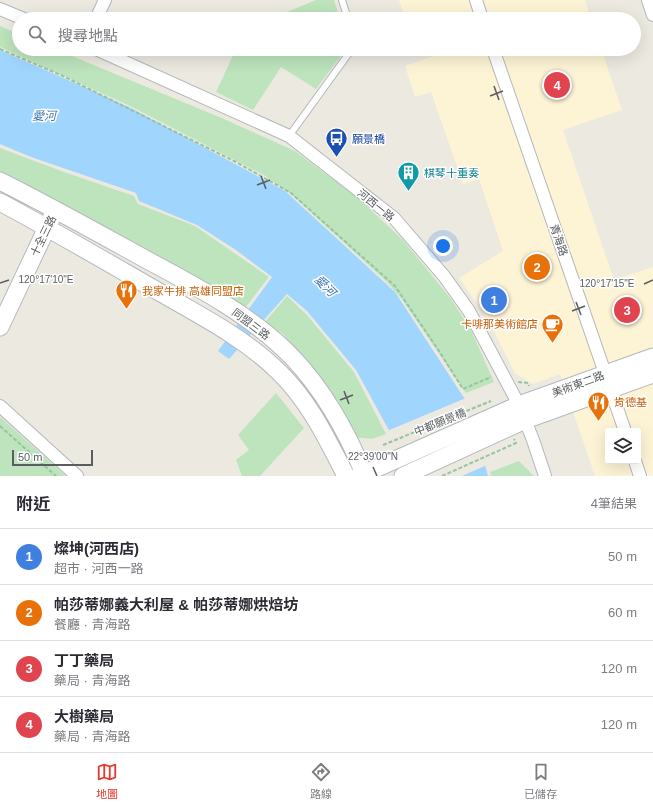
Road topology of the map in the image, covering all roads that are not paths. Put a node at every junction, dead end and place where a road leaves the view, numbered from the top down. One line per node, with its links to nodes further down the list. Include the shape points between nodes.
1 (105, 0): 6 (street)
2 (342, 0): 7 (lane)
3 (476, 0): 8 (street)
4 (648, 0): 10 (street)
5 (0, 9): 9 (street)
6 (99, 12)
7 (346, 12)
8 (480, 12)
9 (12, 14)
10 (653, 16)
11 (112, 56): 14 (street, 河西一路)
12 (347, 56): 14 (lane)
13 (494, 56): 21 (street, 青海路)
14 (289, 136): 27 (street, 河西一路, via 394,218 444,276 469,311)
15 (0, 181): 17 (street, 同盟三路)
16 (0, 202): 18 (street, 同盟三路)
17 (56, 209): 18 (street, 十全三路); 24 (street, 同盟三路, via 204,291 250,322 292,357)
18 (46, 227): 19 (street, 十全三路); 26 (street, 同盟三路, via 192,311 260,354 279,372)
19 (0, 327)
20 (653, 357): 21 (street, 美術東二路)
21 (605, 373): 23 (street, 青海路); 27 (street, 美術東二路)
22 (653, 374): 23 (street, 美術東二路)
23 (611, 389): 27 (street, 美術東二路); 28 (street, 青海路)
24 (326, 401): 26 (street); 32 (street, 同盟三路)
25 (0, 406): 33 (street)
26 (312, 413): 34 (street, 同盟三路)
27 (522, 413): 29 (street, 河西一路); 31 (street, 美術東二路)
28 (623, 428)
29 (536, 450): 35 (street); 36 (street, 河西一路)
30 (635, 464): 37 (street)
31 (399, 469): 32 (street)
32 (363, 475)
33 (77, 476)
34 (346, 476)
35 (538, 476)
36 (545, 476)
37 (640, 476)

